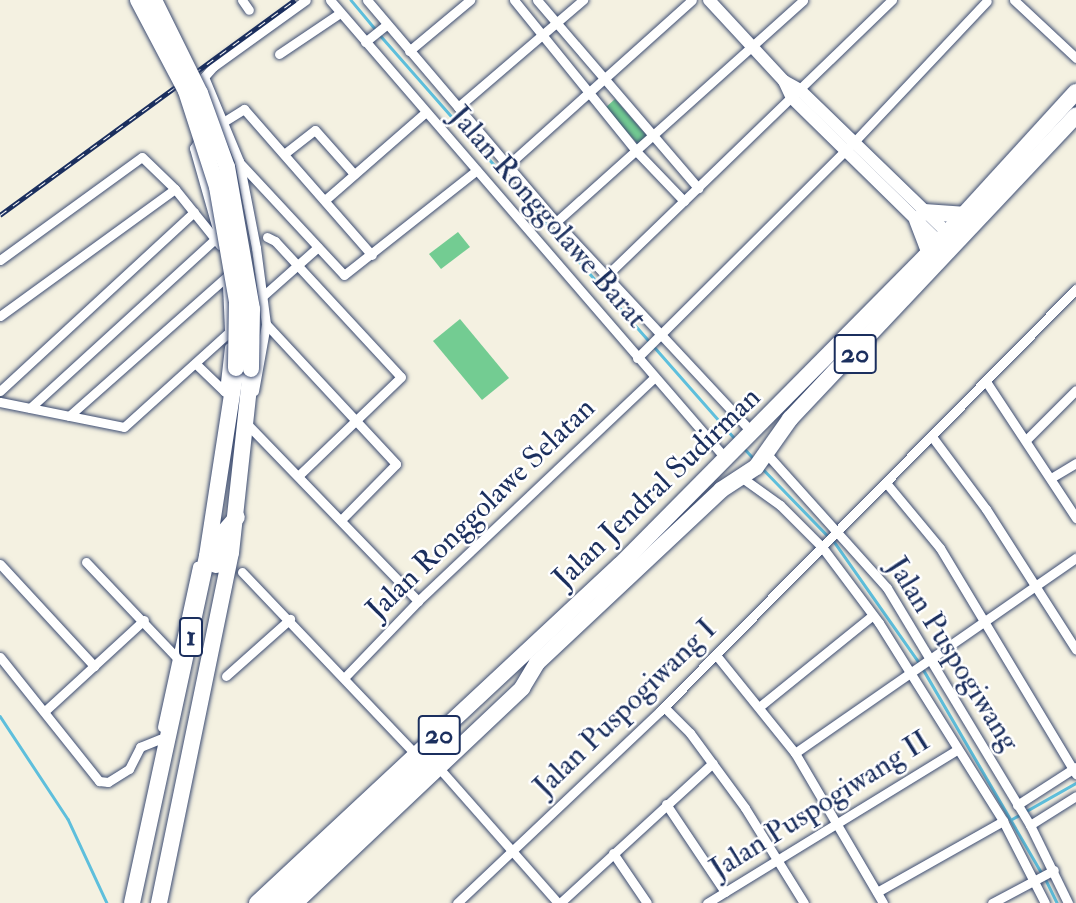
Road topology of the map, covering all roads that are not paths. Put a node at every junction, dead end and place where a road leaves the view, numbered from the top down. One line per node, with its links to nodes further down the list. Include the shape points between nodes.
1 (138, 0): 69 (highway, 1, bridge, via 186,91 217,187)
2 (154, 0): 69 (highway, 1, bridge, via 200,93 227,167 253,309)
3 (242, 0): 17 (street)
4 (306, 0): 34 (street, via 204,77)
5 (367, 0): 20 (street)
6 (470, 0): 24 (street)
7 (514, 0): 21 (street)
8 (537, 0): 19 (street)
9 (583, 0): 19 (street)
10 (692, 0): 27 (street)
11 (709, 0): 23 (street)
12 (803, 0): 23 (street)
13 (892, 0): 30 (street)
14 (987, 0): 36 (street)
15 (1014, 0): 26 (street)
16 (331, 2): 18 (street, Jalan Ronggolawe Barat)
17 (249, 10)
18 (340, 13): 22 (street, Jalan Ronggolawe Barat); 25 (street)
19 (556, 23): 21 (street); 27 (street)
20 (385, 26): 22 (street); 24 (street)
21 (541, 35): 29 (street); 31 (street)
22 (367, 41): 32 (street, Jalan Ronggolawe Barat)
23 (751, 46): 30 (street); 35 (street)
24 (409, 51): 31 (street)
25 (279, 54)
26 (1076, 58)
27 (602, 81): 29 (street); 35 (street)
28 (1076, 92): 48 (highway, Jalan Jendral Sudirman / 20)
29 (588, 94): 37 (street); 40 (street)
30 (796, 94): 36 (street); 43 (street)
31 (457, 107): 40 (street)
32 (426, 113): 41 (street, Jalan Ronggolawe Barat); 42 (street)
33 (1076, 116): 55 (highway, Jalan Jendral Sudirman / 20)
34 (221, 122): 38 (street, via 244,109); 39 (street); 52 (street, via 199,138 194,148)
35 (652, 138): 37 (street); 43 (street)
36 (849, 147): 49 (street); 66 (street)
37 (636, 152): 46 (street); 50 (street)
38 (284, 154): 42 (street, via 315,130); 45 (street)
39 (239, 161): 54 (street); 62 (street)
40 (508, 165): 50 (street)
41 (477, 170): 56 (street); 67 (street, Jalan Ronggolawe Barat)
42 (354, 174): 45 (street)
43 (698, 188): 46 (street)
44 (175, 189): 47 (street); 57 (street, via 142,157); 63 (street)
45 (325, 200): 56 (street)
46 (684, 201): 60 (street)
47 (194, 212): 52 (street); 73 (street)
48 (963, 215): 49 (highway); 53 (highway, Jalan Jendral Sudirman / 20)
49 (920, 216): 53 (highway); 53 (street)
50 (556, 222): 60 (street)
51 (267, 237): 58 (street)
52 (217, 242): 59 (street); 76 (street)
53 (938, 242): 55 (street); 80 (highway, Jalan Jendral Sudirman / 20)
54 (318, 247): 56 (street, via 341,273 348,274); 58 (street)
55 (955, 249): 83 (highway, Jalan Jendral Sudirman / 20, via 790,419)
56 (372, 255)
57 (0, 260)
58 (298, 265): 62 (street); 78 (street, via 401,377)
59 (226, 277): 65 (street); 77 (street)
60 (605, 277): 66 (street)
61 (1076, 289): 71 (street, Jalan Puspogiwang I)
62 (264, 295): 64 (street)
63 (0, 316)
64 (266, 324): 74 (street, via 260,373); 78 (street)
65 (229, 332): 68 (street); 74 (street)
66 (658, 337): 67 (street); 80 (street)
67 (639, 356): 70 (street, Jalan Ronggolawe Barat)
68 (196, 364): 74 (street); 77 (street, via 127,426 117,428)
69 (244, 369): 74 (highway, 1)
70 (653, 377): 84 (street, Jalan Ronggolawe Barat); 101 (street, Jalan Ronggolawe Selatan)
71 (987, 383): 81 (street, Jalan Puspogiwang I); 82 (street)
72 (1076, 390): 82 (street)
73 (0, 391)
74 (236, 397): 79 (highway, 1); 90 (highway, 1)
75 (0, 402): 76 (street)
76 (30, 408): 77 (street)
77 (69, 416)
78 (356, 419): 86 (street); 93 (street, via 397,467)
79 (248, 425): 86 (street); 91 (highway, 1)
80 (750, 437): 84 (highway, Jalan Jendral Sudirman / 20)
81 (933, 438): 89 (street, Jalan Puspogiwang I); 100 (street)
82 (1027, 439): 88 (street)
83 (765, 455): 87 (highway, Jalan Jendral Sudirman / 20); 94 (street, Jalan Puspogiwang)
84 (728, 458): 122 (highway, Jalan Jendral Sudirman / 20)
85 (1076, 463): 88 (street)
86 (299, 475): 93 (street)
87 (744, 476): 95 (street, Jalan Puspogiwang); 111 (highway, Jalan Jendral Sudirman / 20, via 721,490)
88 (1051, 478): 92 (street)
89 (887, 484): 94 (street, Jalan Puspogiwang I); 105 (street, via 940,548)
90 (219, 488): 109 (street, via 210,503); 132 (highway, 1)
91 (237, 517): 141 (highway, 1, via 226,526 219,552); 142 (highway, 1)
92 (1076, 519)
93 (341, 520): 101 (street)
94 (837, 531): 95 (street, Jalan Puspogiwang I); 110 (street, Jalan Puspogiwang, via 887,588)
95 (823, 546): 102 (street, Jalan Puspogiwang); 107 (street, Jalan Puspogiwang I)
96 (1076, 558): 100 (street)
97 (86, 562): 103 (street)
98 (0, 564): 112 (street)
99 (242, 572): 104 (street)
100 (1036, 585): 105 (street); 106 (street)
101 (418, 601): 115 (street, Jalan Ronggolawe Selatan)
102 (873, 615): 113 (street, Jalan Puspogiwang); 117 (street)
103 (144, 620): 109 (street); 112 (street)
104 (290, 620): 114 (street); 115 (street)
105 (985, 622): 110 (street); 125 (street)
106 (1076, 650)
107 (716, 655): 116 (street, Jalan Puspogiwang I); 117 (street)
108 (0, 657): 118 (street)
109 (176, 657): 119 (street)
110 (927, 659): 113 (street); 128 (street, Jalan Puspogiwang)
111 (537, 663): 124 (highway, Jalan Jendral Sudirman / 20, via 522,688); 144 (highway, 20)
112 (94, 666): 118 (street)
113 (910, 669): 120 (street, Jalan Puspogiwang); 121 (street)
114 (226, 676)
115 (344, 678): 122 (street)
116 (664, 707): 123 (street); 133 (street, Jalan Puspogiwang I)
117 (759, 707): 121 (street)
118 (46, 710): 119 (street, via 102,783 129,769 140,747)
119 (160, 739): 132 (street, via 145,809)
120 (958, 749): 129 (street, Jalan Puspogiwang); 130 (street, Jalan Puspogiwang II)
121 (795, 753): 130 (street)
122 (417, 756): 143 (highway, Jalan Jendral Sudirman / 20)
123 (713, 763): 127 (street); 135 (street)
124 (439, 768): 133 (street); 145 (highway, Jalan Jendral Sudirman / 20)
125 (1075, 771): 128 (street)
126 (1076, 796): 131 (street)
127 (666, 804): 134 (street); 138 (street)
128 (1018, 806): 131 (street, Jalan Puspogiwang)
129 (1003, 821): 137 (street, Jalan Puspogiwang); 139 (street)
130 (836, 824): 135 (street, Jalan Puspogiwang II); 139 (street)
131 (1029, 824): 136 (street, Jalan Puspogiwang)
132 (149, 829): 140 (highway, 1)
133 (513, 848): 146 (street, Jalan Puspogiwang I); 147 (street)
134 (613, 853): 147 (street); 148 (street)
135 (780, 859): 138 (street, Jalan Puspogiwang II); 150 (street)
136 (1052, 871): 137 (street); 154 (street, Jalan Puspogiwang)
137 (1035, 879): 152 (street); 153 (street, Jalan Puspogiwang)
138 (725, 892): 149 (street, Jalan Puspogiwang II)
139 (877, 892): 151 (street)
140 (132, 903)
141 (143, 903)
142 (159, 903)
143 (257, 903)
144 (276, 903)
145 (295, 903)
146 (457, 903)
147 (559, 903)
148 (647, 903)
149 (707, 903)
150 (804, 903)
151 (883, 903)
152 (992, 903)
153 (1045, 903)
154 (1068, 903)

